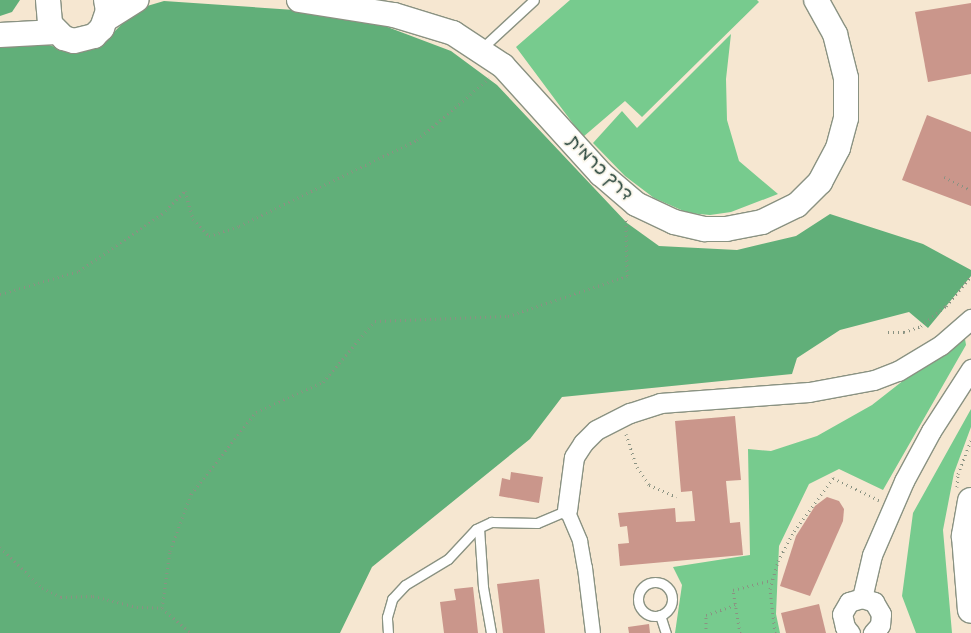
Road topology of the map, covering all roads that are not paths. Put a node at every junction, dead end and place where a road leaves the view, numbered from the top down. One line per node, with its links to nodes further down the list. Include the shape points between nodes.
1 (137, 0): 7 (street)
2 (299, 0): 10 (street, דרך כרמית, via 358,8 424,23 453,33)
3 (534, 0): 10 (lane)
4 (816, 0): 11 (street, דרך כרמית, via 836,34 842,54 847,101 843,133 830,164 809,194 762,222 705,229 655,214 636,204 601,174)
5 (829, 0): 11 (street, דרך כרמית, via 840,18 857,62 859,111 855,133 840,170 810,209 766,234 720,241 679,236 626,213 573,160)
6 (47, 2): 8 (street, via 50,24); 9 (street)
7 (106, 10): 8 (street, via 94,36 85,40 64,38)
8 (56, 32): 9 (street)
9 (2, 34)
10 (481, 49): 11 (street, דרך כרמית, via 503,66)
11 (538, 104)
12 (971, 319): 15 (street, via 941,346 904,368 874,380 809,392 660,403 620,418 596,430 574,457)
13 (971, 369): 17 (street, via 916,457 872,555)
14 (971, 501): 18 (main road, via 965,536)
15 (567, 510): 16 (lane, via 537,523 491,522); 22 (street, via 580,541 586,568)
16 (479, 528): 20 (lane, via 448,559 405,585 392,599 387,617); 21 (lane, via 483,587)
17 (862, 598): 24 (street, via 849,602 842,614); 25 (street, via 874,602 881,614 880,625)
18 (971, 610)
19 (660, 615): 23 (lane)
20 (388, 633)
21 (492, 633)
22 (593, 633)
23 (666, 633)
24 (850, 633)
25 (873, 633)

